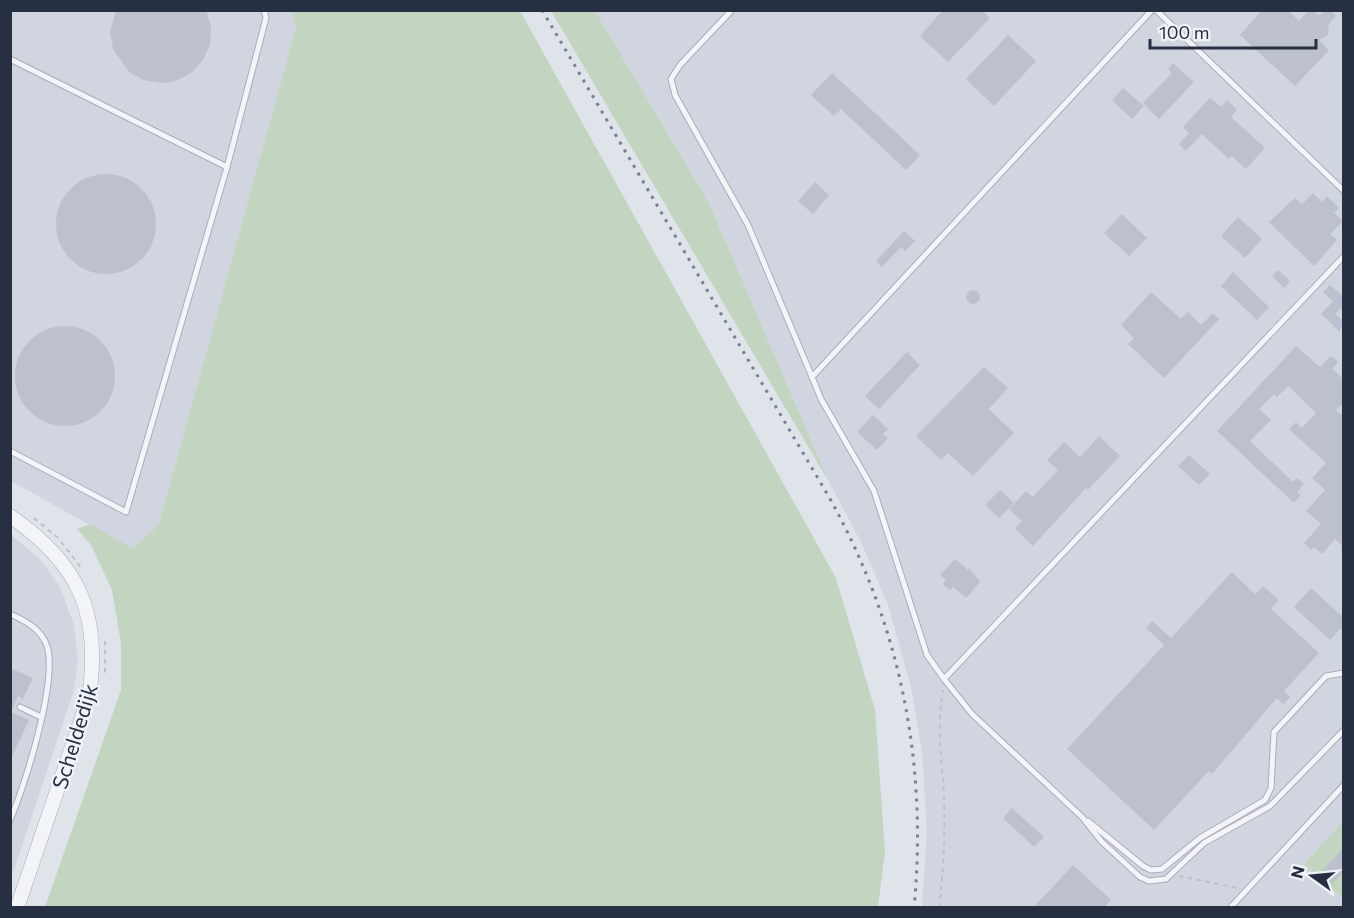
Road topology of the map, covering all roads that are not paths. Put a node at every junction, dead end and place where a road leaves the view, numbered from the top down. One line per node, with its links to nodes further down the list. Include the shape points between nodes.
1 (264, 10): 5 (lane, via 267,18)
2 (732, 10): 8 (lane, via 671,79 675,95 748,225)
3 (1154, 10): 6 (lane); 8 (lane)
4 (10, 59): 5 (lane)
5 (226, 167): 9 (lane, via 126,512)
6 (1344, 191)
7 (1344, 256): 13 (lane)
8 (812, 377): 13 (lane, via 874,491 927,655)
9 (10, 451)
10 (10, 516): 20 (street, Scheldedijk, via 51,548 74,579 90,621 94,661 89,697)
11 (10, 614): 15 (lane, via 37,629 48,648 49,671)
12 (1344, 672): 18 (lane, via 1322,680 1274,732 1271,788 1265,800 1200,838 1162,868 1151,870 1143,866)
13 (944, 679): 18 (lane, via 972,714)
14 (20, 707): 15 (lane)
15 (41, 717): 19 (lane, via 24,789)
16 (1344, 730): 18 (lane, via 1276,801 1204,843 1171,875 1158,881 1140,877)
17 (1344, 785): 21 (lane)
18 (1082, 817)
19 (10, 820)
20 (17, 908)
21 (1230, 908)

